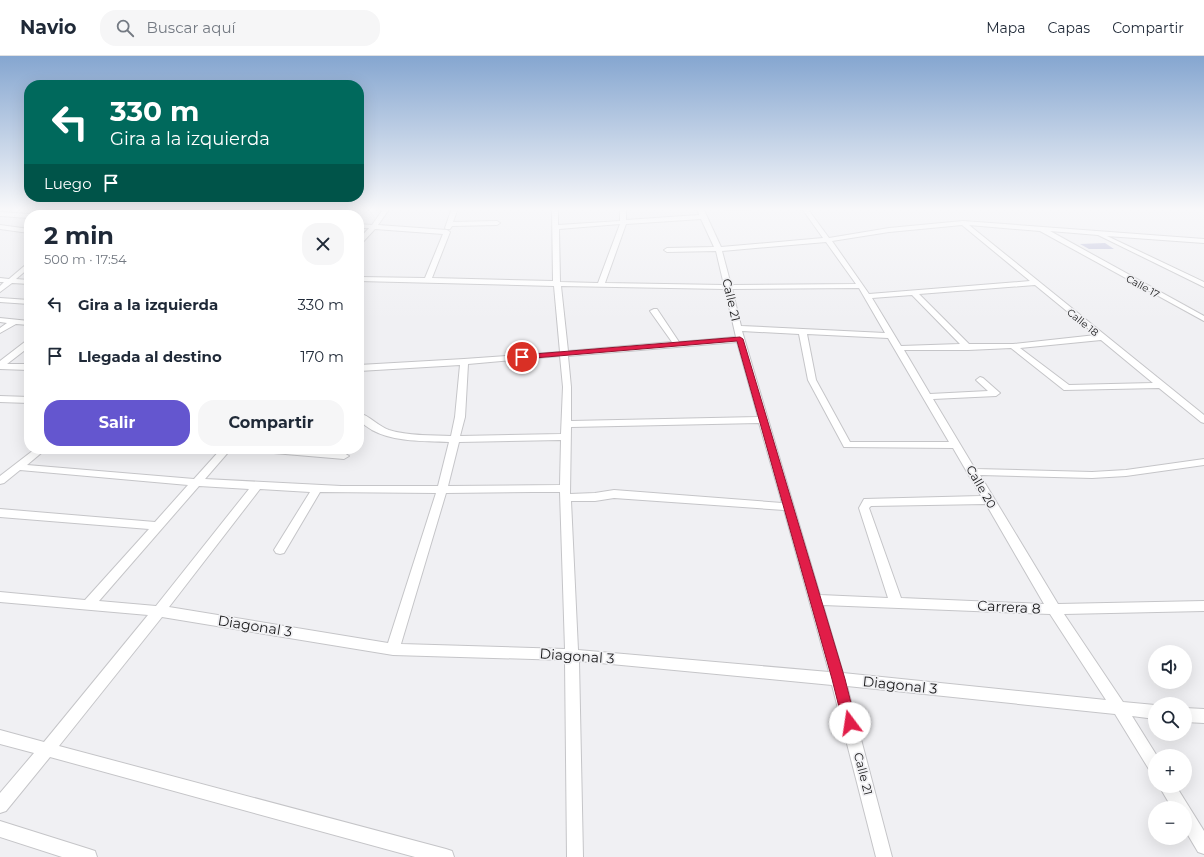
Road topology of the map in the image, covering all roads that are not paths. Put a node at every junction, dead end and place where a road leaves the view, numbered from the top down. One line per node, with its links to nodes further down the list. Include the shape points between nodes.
1 (442, 245): 15 (street)
2 (556, 245): 18 (street)
3 (615, 245): 20 (street)
4 (716, 245): 10 (street, Calle 21)
5 (761, 245): 10 (street)
6 (830, 245): 23 (street, Calle 20)
7 (991, 245): 19 (street, Calle 18)
8 (1070, 245): 31 (street, Calle 17)
9 (1122, 245): 21 (street)
10 (718, 249): 11 (street); 22 (street, Calle 21)
11 (667, 250)
12 (24, 270): 16 (street)
13 (364, 279): 15 (street)
14 (0, 280): 16 (street)
15 (428, 280): 18 (street)
16 (12, 281): 17 (street); 24 (street)
17 (24, 282)
18 (557, 283): 20 (street); 44 (street)
19 (1037, 283): 25 (street); 38 (street, Calle 18)
20 (601, 285): 22 (street)
21 (1204, 285)
22 (728, 286): 23 (street); 36 (street, Calle 21)
23 (860, 286): 26 (street, Calle 20)
24 (0, 290)
25 (914, 293): 26 (street); 43 (street)
26 (867, 296): 37 (street, Calle 20)
27 (0, 300): 28 (street)
28 (24, 302)
29 (654, 311): 39 (street)
30 (0, 320): 32 (street)
31 (1204, 320)
32 (14, 322): 33 (street); 34 (street)
33 (24, 323)
34 (0, 331)
35 (802, 331): 36 (street); 37 (street); 60 (street, via 812,380 847,445)
36 (738, 334): 39 (street); 55 (street, Calle 21)
37 (891, 336): 42 (street, Calle 20)
38 (1102, 337): 40 (street); 50 (street, Calle 18)
39 (677, 344): 44 (street)
40 (1013, 346): 43 (street); 50 (street, via 1067,388)
41 (24, 347): 46 (street)
42 (898, 348): 43 (street); 51 (street, Calle 20)
43 (968, 348)
44 (564, 354): 45 (street); 57 (street, via 567,387)
45 (464, 362): 48 (street); 59 (street, via 460,417)
46 (0, 366): 47 (street)
47 (24, 367)
48 (364, 368)
49 (980, 380): 51 (street, via 996,393)
50 (1161, 385): 56 (street, Calle 18)
51 (928, 397): 60 (street, Calle 20)
52 (0, 400): 53 (street)
53 (24, 400)
54 (364, 420): 59 (street, via 388,433)
55 (764, 420): 57 (street); 75 (street, Calle 21)
56 (1204, 420)
57 (566, 424): 58 (street)
58 (566, 437): 59 (street); 73 (street)
59 (454, 439): 72 (street)
60 (957, 445): 67 (street, Calle 20)
61 (35, 454): 66 (street)
62 (222, 454): 69 (street)
63 (321, 454): 64 (street)
64 (344, 456)
65 (1204, 462): 67 (street, via 1092,475)
66 (19, 467): 68 (street); 69 (street)
67 (973, 472): 74 (street, Calle 20)
68 (0, 481)
69 (198, 482): 70 (street); 77 (street)
70 (258, 485): 71 (street); 85 (street)
71 (317, 488): 72 (street); 78 (street)
72 (442, 490): 73 (street); 86 (street)
73 (565, 493): 75 (street, via 595,497 614,494); 87 (street)
74 (989, 500): 81 (street, via 868,502 864,508); 84 (street, Calle 20)
75 (788, 507): 80 (street, Calle 21)
76 (0, 513): 77 (street)
77 (159, 526): 82 (street)
78 (280, 550)
79 (0, 597): 82 (street, Diagonal 3)
80 (814, 600): 81 (street, Carrera 8); 88 (street, Calle 21)
81 (896, 602): 84 (street, Carrera 8)
82 (88, 605): 85 (street, Diagonal 3)
83 (1204, 606): 84 (street, Carrera 8)
84 (1054, 609): 89 (street, Calle 20)
85 (159, 611): 86 (street, Diagonal 3); 94 (street)
86 (392, 648): 87 (street, Diagonal 3)
87 (572, 654): 88 (street, Diagonal 3); 102 (street)
88 (838, 679): 89 (street, Diagonal 3); 103 (street, Calle 21)
89 (1119, 708): 90 (street, Diagonal 3); 95 (street, Calle 20)
90 (1148, 711)
91 (1192, 715): 92 (street)
92 (1204, 716)
93 (0, 737): 94 (street)
94 (47, 749): 96 (street); 101 (street)
95 (1148, 755)
96 (0, 805)
97 (1192, 826): 99 (street)
98 (0, 829): 100 (street)
99 (1204, 846)
100 (89, 857)
101 (446, 857)
102 (575, 857)
103 (884, 857)

